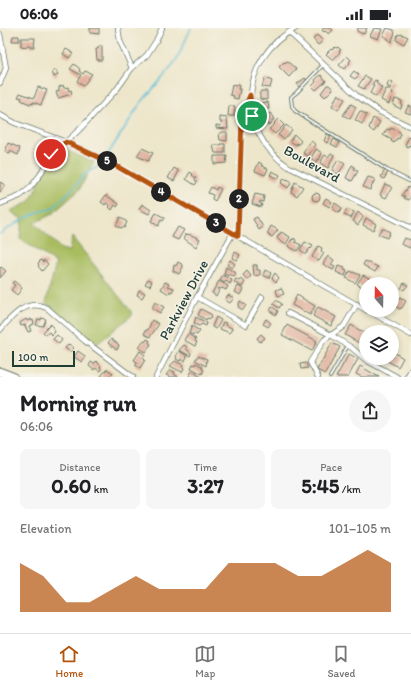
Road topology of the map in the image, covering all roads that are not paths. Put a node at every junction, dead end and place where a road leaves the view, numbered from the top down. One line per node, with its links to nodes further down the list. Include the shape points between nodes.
1 (118, 28): 7 (street, via 120,41)
2 (162, 28): 7 (street, via 147,55)
3 (296, 28): 4 (street, Boulevard)
4 (289, 32): 6 (street); 9 (street, Boulevard, via 264,56 255,75)
5 (0, 34): 8 (street, via 6,68)
6 (323, 65): 11 (street, via 357,96 380,112); 13 (lane, via 290,97 295,111 387,170)
7 (132, 68): 12 (street, via 117,88)
8 (0, 83)
9 (250, 95): 15 (street, Boulevard, via 256,129 266,146 280,161); 16 (street, via 242,116)
10 (0, 115): 12 (street, via 14,123)
11 (411, 128)
12 (66, 142): 14 (street, via 51,154 30,188 20,196); 16 (street, via 101,158)
13 (411, 182)
14 (0, 204)
15 (411, 228)
16 (235, 235): 17 (street, Parkview Drive); 19 (street)
17 (197, 297): 18 (street, via 246,325); 30 (street, Parkview Drive)
18 (262, 297)
19 (357, 304): 23 (street, via 344,326)
20 (288, 313): 23 (street)
21 (379, 317): 24 (street)
22 (0, 330): 29 (street, via 9,319 25,307 42,305)
23 (331, 335): 25 (street); 31 (street, via 324,340 310,362)
24 (411, 335)
25 (348, 346): 32 (lane); 33 (street, via 366,360)
26 (411, 370): 34 (street)
27 (0, 372): 28 (highway)
28 (13, 377)
29 (133, 377)
30 (156, 377)
31 (318, 377)
32 (330, 377)
33 (397, 377)
34 (407, 377)

